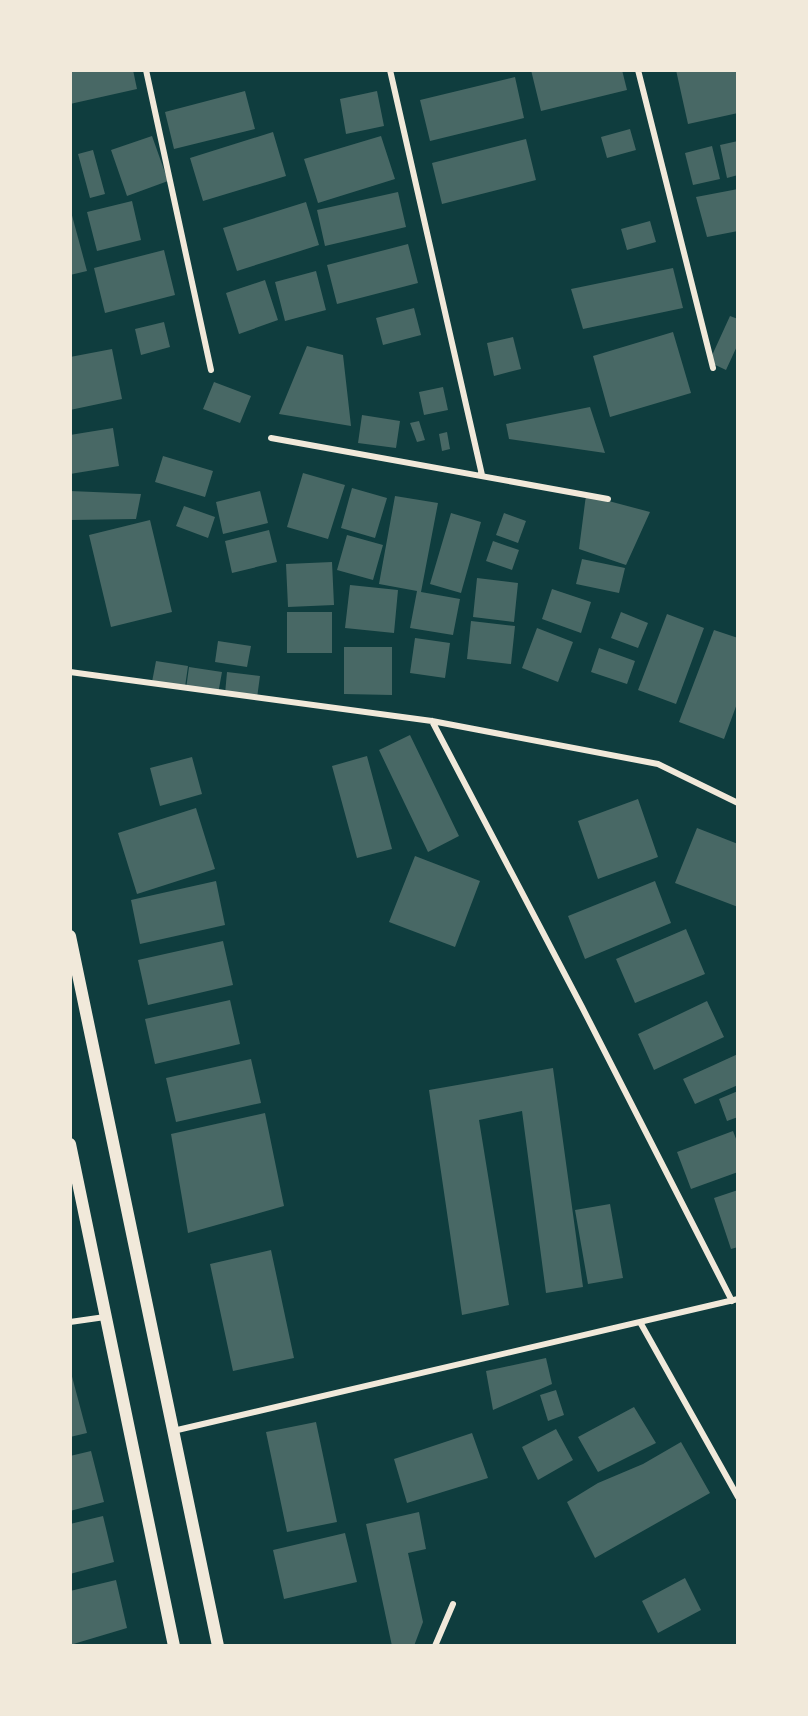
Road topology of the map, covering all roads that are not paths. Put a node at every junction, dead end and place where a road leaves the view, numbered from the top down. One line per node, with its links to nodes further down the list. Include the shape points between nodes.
1 (146, 70): 5 (street)
2 (390, 70): 7 (street)
3 (638, 70): 4 (street)
4 (713, 368)
5 (211, 370)
6 (271, 438): 7 (street)
7 (482, 475): 8 (street)
8 (608, 499)
9 (70, 672): 10 (street)
10 (432, 721): 11 (street, via 658,764); 14 (street)
11 (738, 803)
12 (70, 936): 18 (main road)
13 (70, 1144): 15 (main road)
14 (735, 1300): 17 (street)
15 (106, 1316): 16 (street); 21 (main road)
16 (70, 1322)
17 (640, 1322): 18 (street); 19 (street)
18 (172, 1431): 22 (main road)
19 (738, 1497)
20 (453, 1604): 23 (street)
21 (174, 1646)
22 (218, 1646)
23 (435, 1646)

